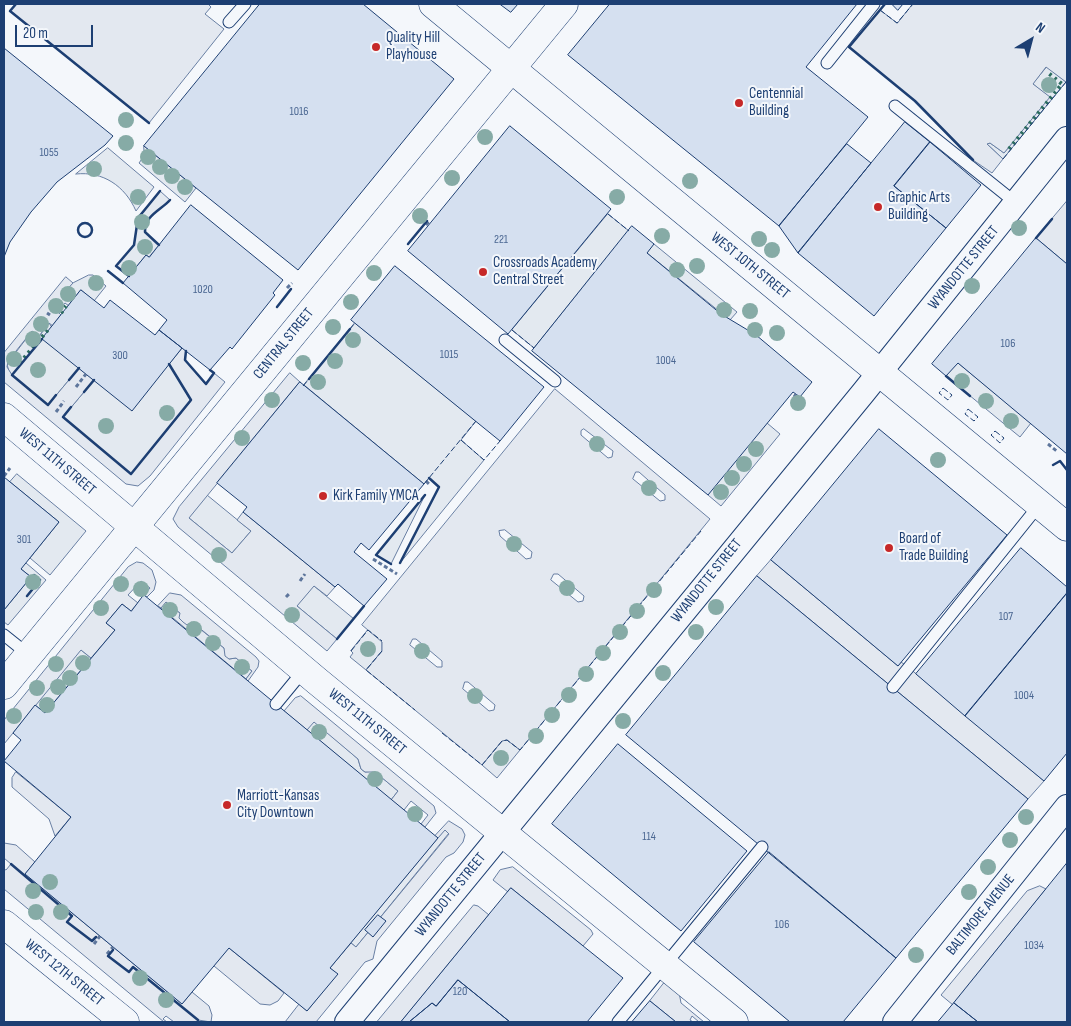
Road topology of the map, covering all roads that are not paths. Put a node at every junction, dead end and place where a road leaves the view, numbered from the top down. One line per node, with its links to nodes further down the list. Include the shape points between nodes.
1 (245, 4): 5 (lane)
2 (433, 4): 7 (street, WEST 10TH STREET)
3 (564, 4): 7 (street, CENTRAL STREET)
4 (874, 4): 6 (lane)
5 (229, 22)
6 (827, 63)
7 (511, 69): 12 (street, WEST 10TH STREET); 16 (street, CENTRAL STREET)
8 (895, 106): 10 (lane)
9 (1067, 140): 10 (street, WYANDOTTE STREET)
10 (1016, 204): 12 (street, WYANDOTTE STREET)
11 (505, 340): 13 (lane)
12 (880, 372): 15 (street, WEST 10TH STREET); 25 (street, WYANDOTTE STREET)
13 (555, 381)
14 (4, 417): 16 (street, WEST 11TH STREET)
15 (1040, 504): 17 (street, WEST 10TH STREET); 22 (lane)
16 (134, 526): 19 (street, CENTRAL STREET); 20 (street, WEST 11TH STREET)
17 (1067, 527)
18 (4, 634): 19 (lane)
19 (28, 655): 21 (street, CENTRAL STREET)
20 (304, 670): 23 (lane); 25 (street, WEST 11TH STREET)
21 (4, 685)
22 (893, 687)
23 (276, 704)
24 (1066, 810): 33 (street, BALTIMORE AVENUE)
25 (503, 833): 28 (street, WEST 11TH STREET); 30 (street, WYANDOTTE STREET)
26 (762, 847): 28 (lane)
27 (4, 924): 29 (street, WEST 12TH STREET)
28 (664, 965): 31 (lane); 32 (street, WEST 11TH STREET)
29 (125, 1022)
30 (347, 1022)
31 (618, 1022)
32 (734, 1022)
33 (895, 1022)

